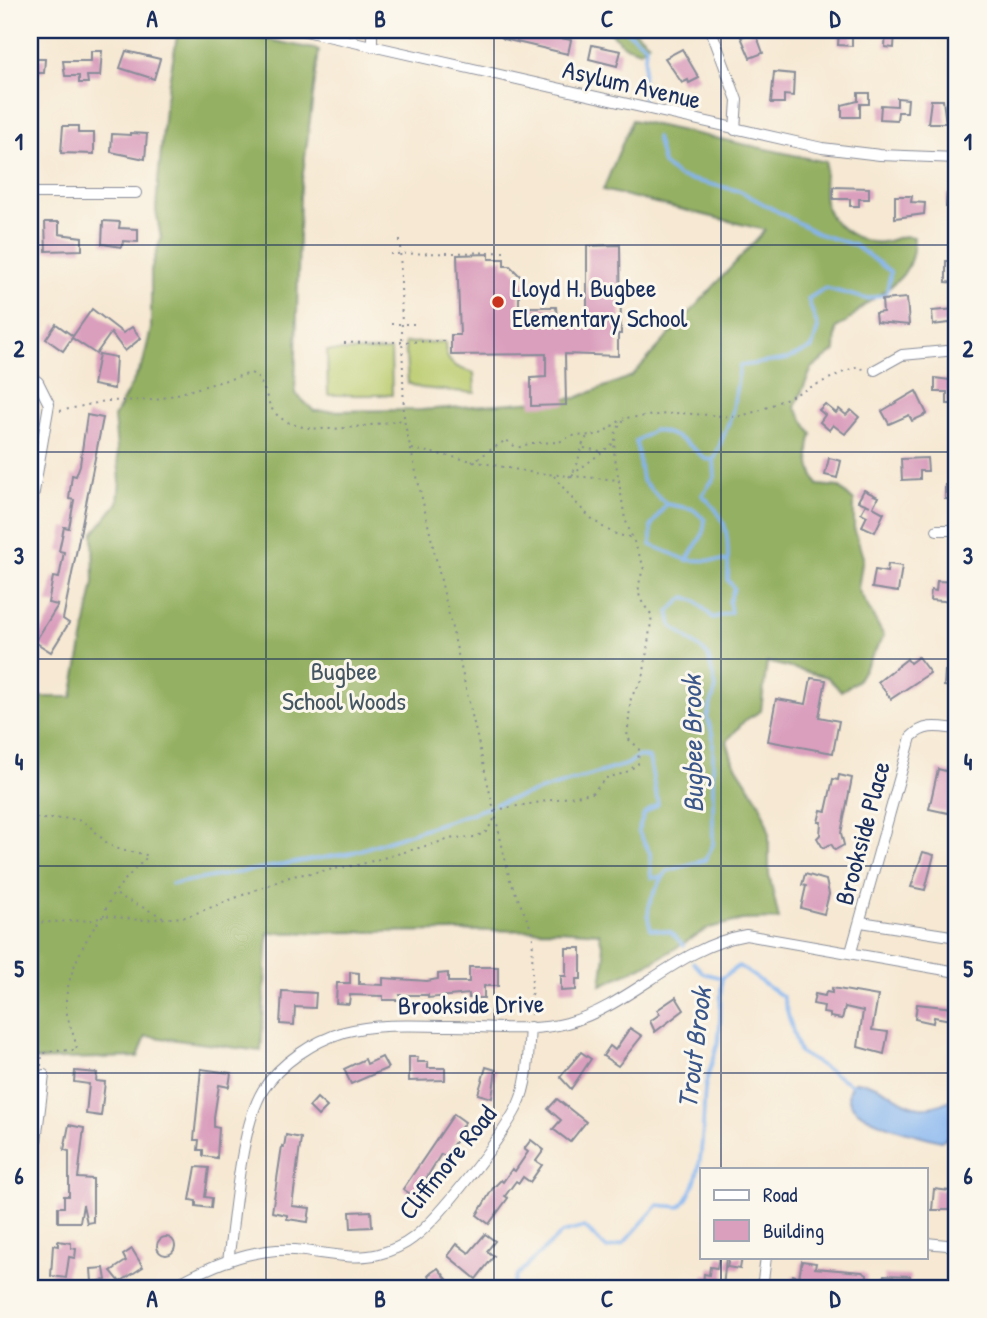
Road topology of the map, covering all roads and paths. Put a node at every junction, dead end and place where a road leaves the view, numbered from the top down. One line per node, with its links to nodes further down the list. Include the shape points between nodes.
1 (301, 30): 4 (street, Asylum Avenue)
2 (372, 30): 4 (street)
3 (711, 30): 5 (street, via 737,100)
4 (372, 44): 5 (street, Asylum Avenue)
5 (734, 130): 6 (street, Asylum Avenue, via 842,151)
6 (957, 158)
7 (30, 193): 8 (street)
8 (136, 193)
9 (400, 240): 12 (path)
10 (507, 252): 12 (path)
11 (390, 254): 12 (path)
12 (401, 254): 14 (path)
13 (391, 324): 14 (path)
14 (402, 324): 15 (path); 16 (path)
15 (419, 324)
16 (401, 341): 17 (path); 18 (path); 24 (path)
17 (449, 341)
18 (344, 343)
19 (957, 350): 20 (street, via 902,355)
20 (875, 370): 23 (path, via 855,367 737,418 679,413)
21 (30, 376): 34 (street, via 49,404)
22 (60, 411): 24 (path, via 106,401 156,400 251,373 259,379 273,410 308,429)
23 (625, 418): 25 (path, via 599,435); 26 (path)
24 (404, 420): 27 (path)
25 (588, 436): 28 (path); 30 (path, via 517,448 506,440)
26 (615, 442): 29 (path); 33 (path)
27 (411, 448): 30 (path); 39 (path)
28 (583, 448): 29 (path); 32 (path)
29 (600, 452): 32 (path)
30 (471, 462): 31 (path)
31 (553, 475): 32 (path); 37 (path, via 593,523)
32 (571, 476): 33 (path)
33 (620, 480): 37 (path, via 625,519)
34 (30, 515)
35 (937, 530): 36 (street)
36 (957, 530)
37 (633, 539): 39 (path, via 644,567 637,599 652,615 643,679 631,697 628,724 627,738 639,748 638,764 606,778 592,793)
38 (957, 729): 45 (street, Brookside Place, via 919,729 906,749)
39 (494, 811): 41 (path)
40 (30, 815): 42 (path, via 37,820 75,819 93,827 116,848 148,856 132,869)
41 (496, 817): 44 (path, via 486,832 475,837 303,873 186,917); 50 (path, via 510,880 533,933)
42 (116, 894): 43 (path, via 106,904); 44 (path)
43 (104, 915): 44 (path); 46 (path, via 95,920); 51 (path, via 85,941 66,992 77,1050 42,1055)
44 (168, 919)
45 (861, 922): 47 (street); 48 (street, Brookside Place)
46 (30, 923)
47 (957, 937)
48 (851, 952): 49 (street, Brookside Drive); 50 (street, Brookside Drive, via 771,937 725,939 686,955 596,1014)
49 (957, 972)
50 (530, 1027): 56 (street, Cliffmore Road, via 519,1104 446,1203 412,1239 380,1254 265,1250); 56 (street, Brookside Drive, via 381,1026 344,1032 295,1057 263,1091 248,1129)
51 (44, 1074): 52 (street)
52 (30, 1191)
53 (928, 1243): 54 (street)
54 (957, 1246)
55 (766, 1258): 58 (street)
56 (228, 1261): 57 (street, Cliffmore Road)
57 (170, 1288)
58 (762, 1288)

